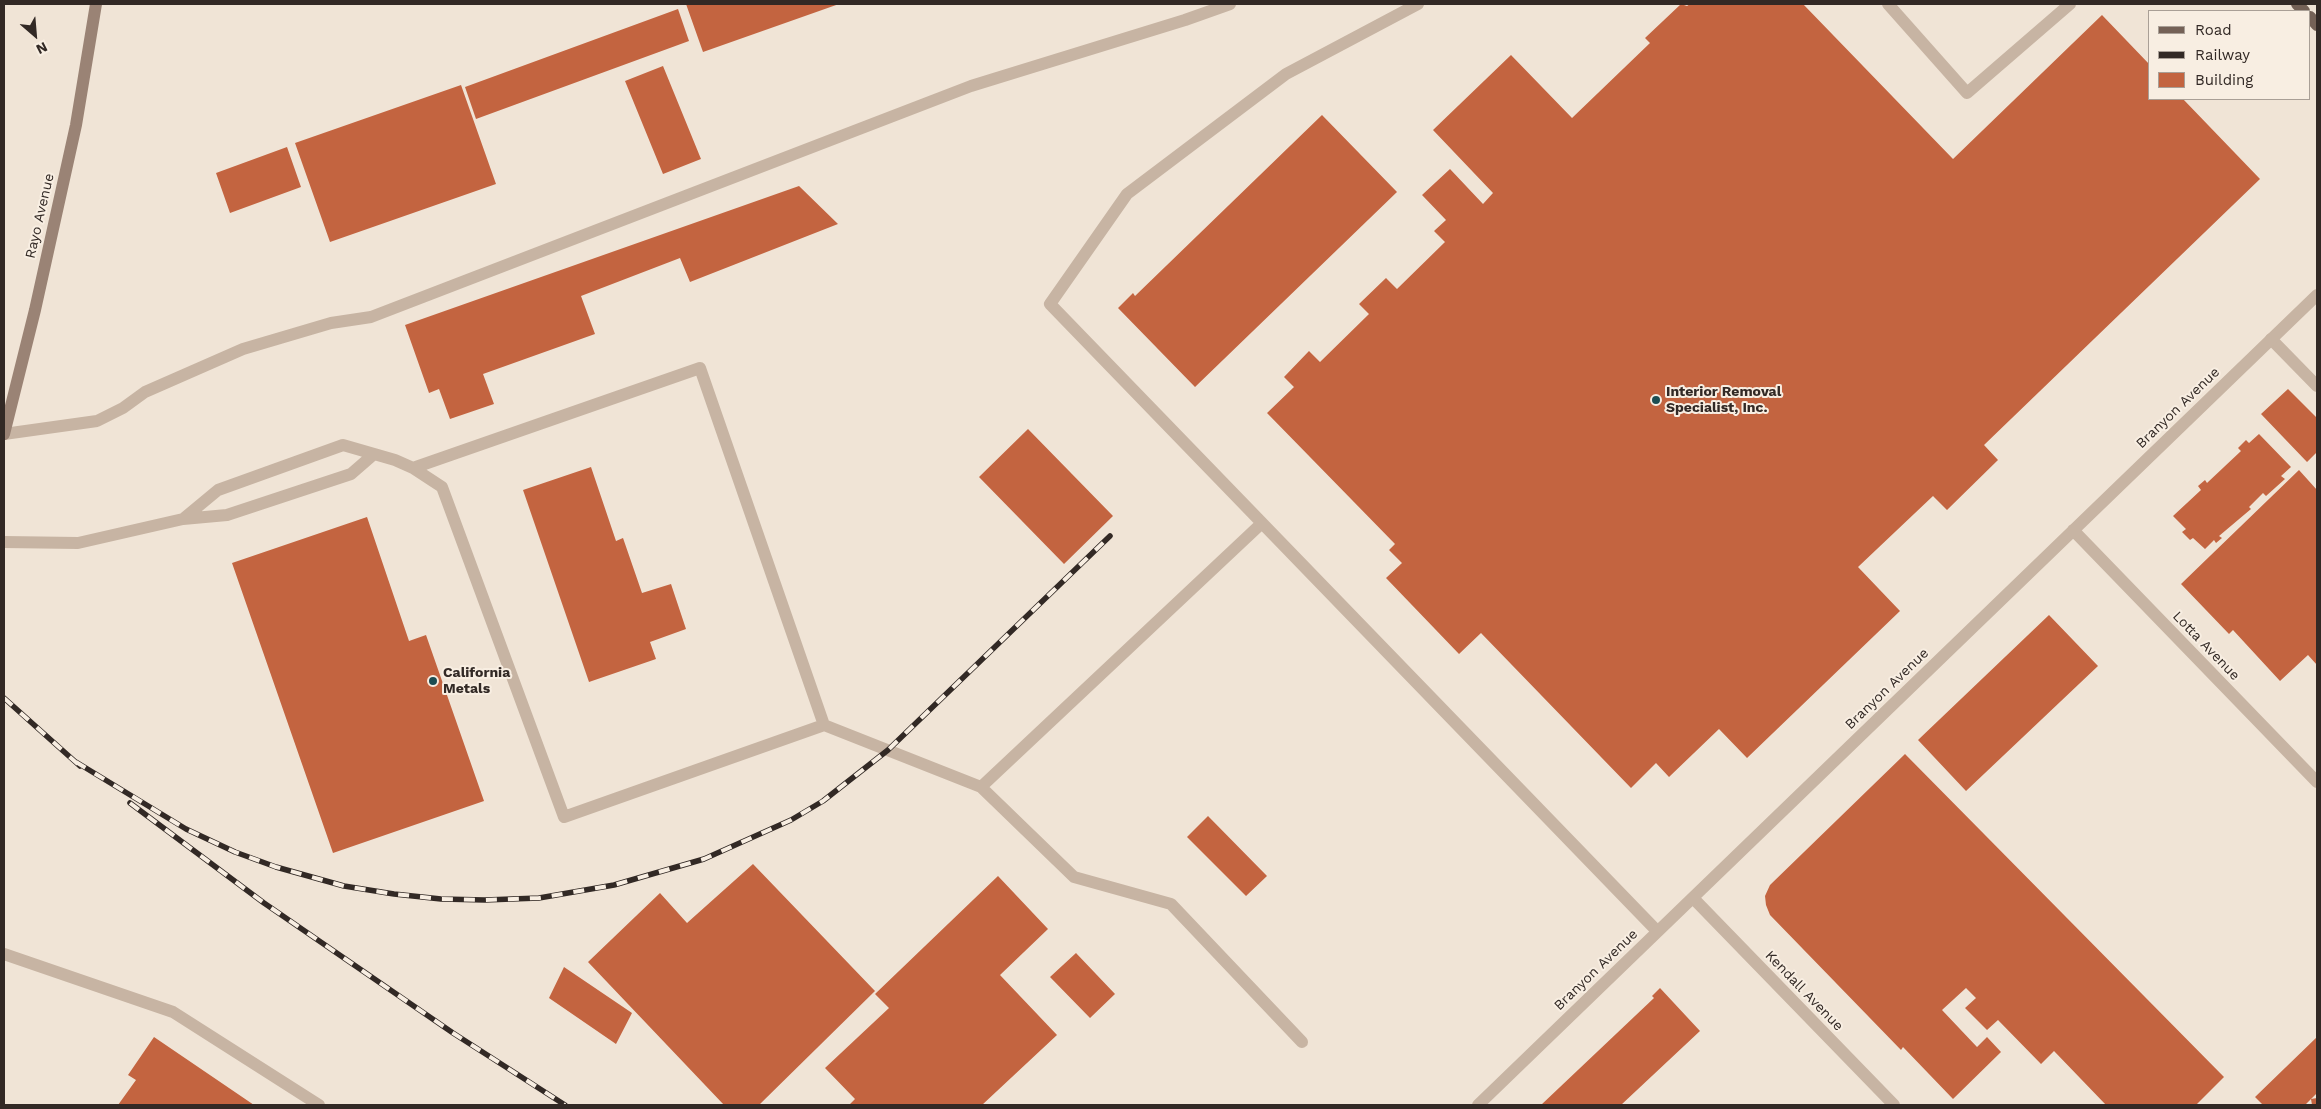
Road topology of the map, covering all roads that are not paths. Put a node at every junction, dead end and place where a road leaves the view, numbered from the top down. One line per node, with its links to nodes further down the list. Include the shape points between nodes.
1 (96, 4): 9 (street, Rayo Avenue, via 76,125)
2 (1230, 4): 9 (street, via 971,86 371,318 330,323 243,349 145,392 97,421)
3 (1418, 4): 13 (street, via 1286,74 1127,194 1050,304)
4 (1888, 4): 5 (street, via 1967,92)
5 (2070, 4)
6 (2317, 294): 7 (street, Branyon Avenue)
7 (2271, 339): 8 (street); 14 (street, Branyon Avenue)
8 (2317, 386)
9 (4, 434)
10 (374, 454): 11 (street); 12 (street, via 352,474 226,515); 12 (street, via 343,444 218,490)
11 (413, 468): 16 (street, via 442,487 564,817); 16 (street, via 700,368)
12 (183, 519): 15 (street, via 78,543)
13 (1262, 523): 18 (street); 20 (street)
14 (2073, 530): 17 (street, Lotta Avenue); 19 (street, Branyon Avenue)
15 (4, 542)
16 (824, 725): 18 (street)
17 (2317, 782)
18 (981, 787): 22 (street, via 1074,877 1171,904)
19 (1693, 898): 20 (street, Branyon Avenue); 25 (street, Kendall Avenue)
20 (1658, 931): 24 (street, Branyon Avenue)
21 (4, 954): 23 (street, via 173,1012)
22 (1302, 1042)
23 (319, 1105)
24 (1478, 1105)
25 (1894, 1105)

